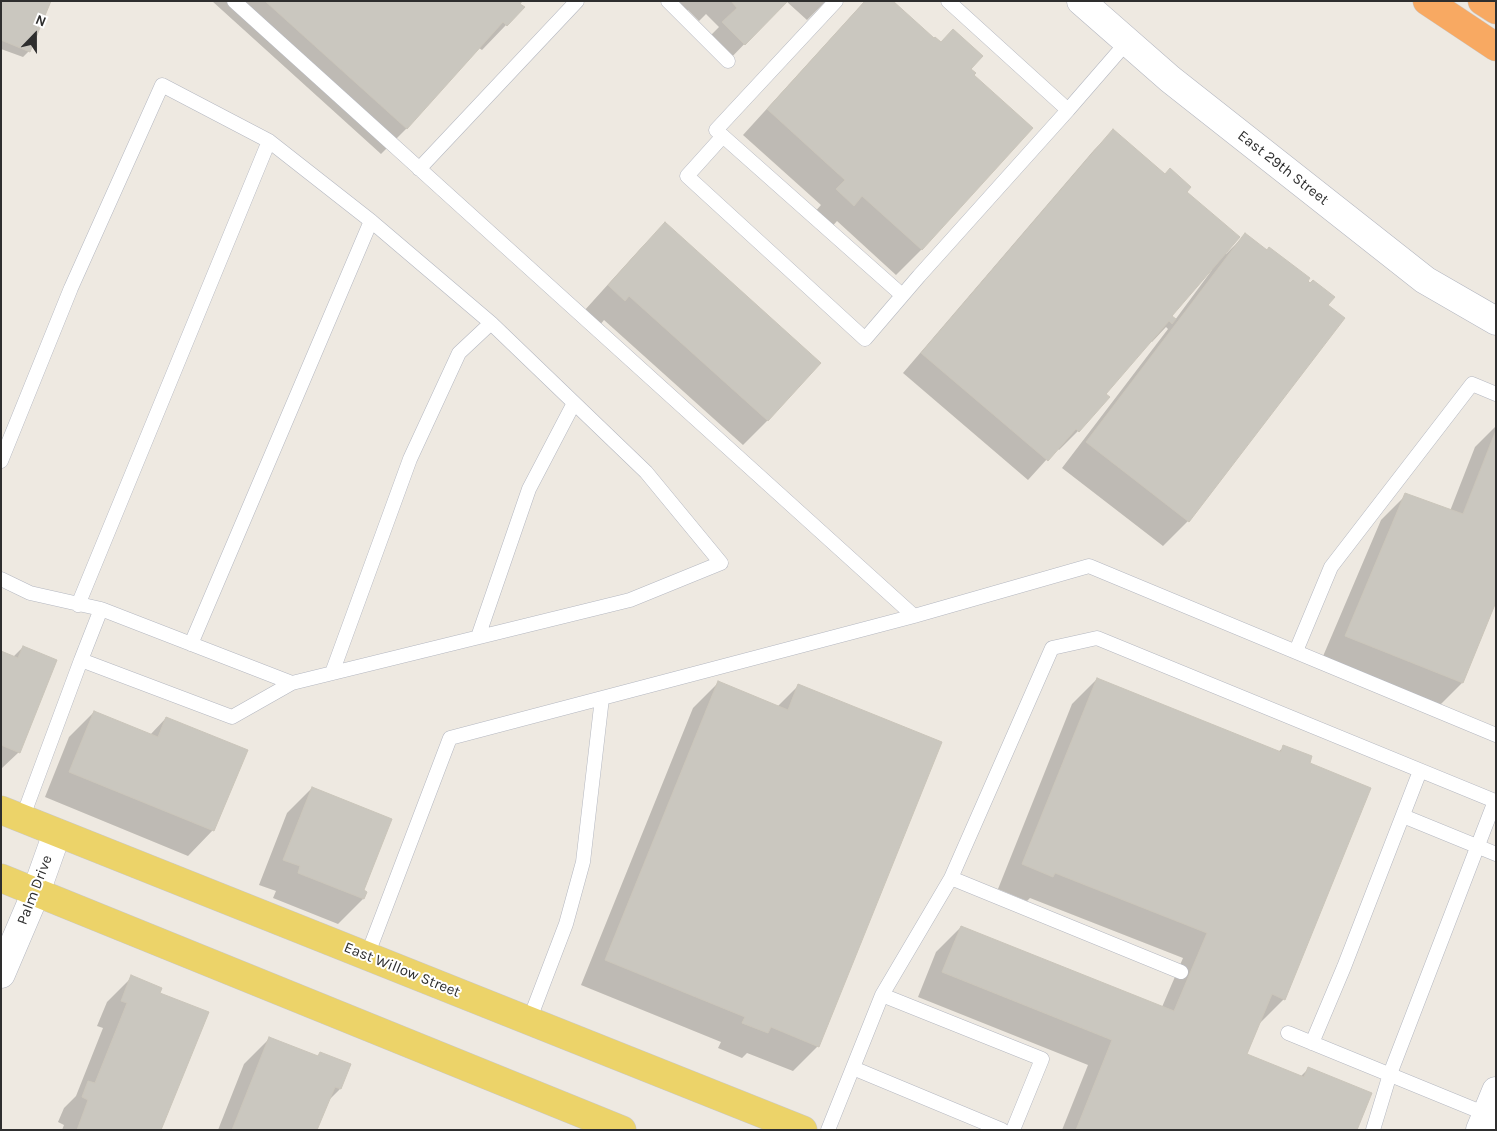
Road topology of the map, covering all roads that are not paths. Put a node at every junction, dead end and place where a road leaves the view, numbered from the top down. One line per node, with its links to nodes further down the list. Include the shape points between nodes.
1 (234, 1): 16 (lane)
2 (577, 1): 16 (lane)
3 (668, 1): 12 (lane)
4 (836, 1): 14 (lane)
5 (948, 1): 13 (lane)
6 (1081, 1): 10 (street, East 29th Street)
7 (1427, 1): 11 (highway)
8 (1482, 1): 9 (highway)
9 (1496, 10)
10 (1127, 42): 13 (lane); 19 (street, East 29th Street, via 1425,280)
11 (1496, 47)
12 (728, 61)
13 (1068, 110): 18 (lane)
14 (720, 133): 18 (lane); 18 (lane, via 688,176 866,339)
15 (269, 141): 17 (lane); 23 (lane, via 162,85 71,288); 25 (lane)
16 (419, 169): 27 (lane)
17 (372, 221): 20 (lane); 29 (lane)
18 (902, 295)
19 (1496, 321)
20 (491, 322): 22 (lane); 32 (lane, via 459,353 410,459)
21 (1496, 394): 30 (lane, via 1472,384 1331,567)
22 (574, 403): 28 (lane, via 529,490); 28 (lane, via 646,472 721,564 630,600)
23 (1, 461)
24 (1, 579): 25 (lane, via 30,593)
25 (78, 605): 26 (lane)
26 (101, 609): 29 (lane); 31 (lane)
27 (914, 616): 30 (lane, via 1089,566); 34 (lane)
28 (478, 637): 32 (lane)
29 (191, 644): 33 (lane)
30 (1296, 652): 35 (lane)
31 (81, 660): 33 (lane, via 232,717); 37 (lane)
32 (332, 673): 33 (lane)
33 (292, 683)
34 (602, 698): 45 (lane, via 450,738); 49 (lane, via 583,862 566,924)
35 (1496, 736)
36 (1420, 771): 38 (lane); 40 (lane, via 1495,801); 43 (lane, via 1096,638 1052,648)
37 (12, 814): 39 (main road, East Willow Street)
38 (1403, 816): 40 (lane); 51 (lane)
39 (57, 833): 44 (street, Palm Drive); 45 (main road, East Willow Street)
40 (1477, 846): 41 (lane); 53 (lane)
41 (1496, 854)
42 (1, 878): 44 (main road)
43 (951, 878): 46 (lane); 48 (lane)
44 (36, 892): 47 (street, Palm Drive); 55 (main road)
45 (367, 956): 49 (main road, East Willow Street)
46 (1181, 972)
47 (1, 974)
48 (882, 995): 52 (lane); 59 (lane, via 1042,1059)
49 (529, 1021): 56 (main road, East Willow Street)
50 (1288, 1033): 51 (lane)
51 (1312, 1043): 53 (lane)
52 (853, 1068): 57 (lane); 58 (lane)
53 (1390, 1074): 54 (lane); 60 (lane)
54 (1487, 1111)
55 (622, 1130)
56 (803, 1130)
57 (828, 1130)
58 (1002, 1130)
59 (1013, 1130)
60 (1373, 1130)

